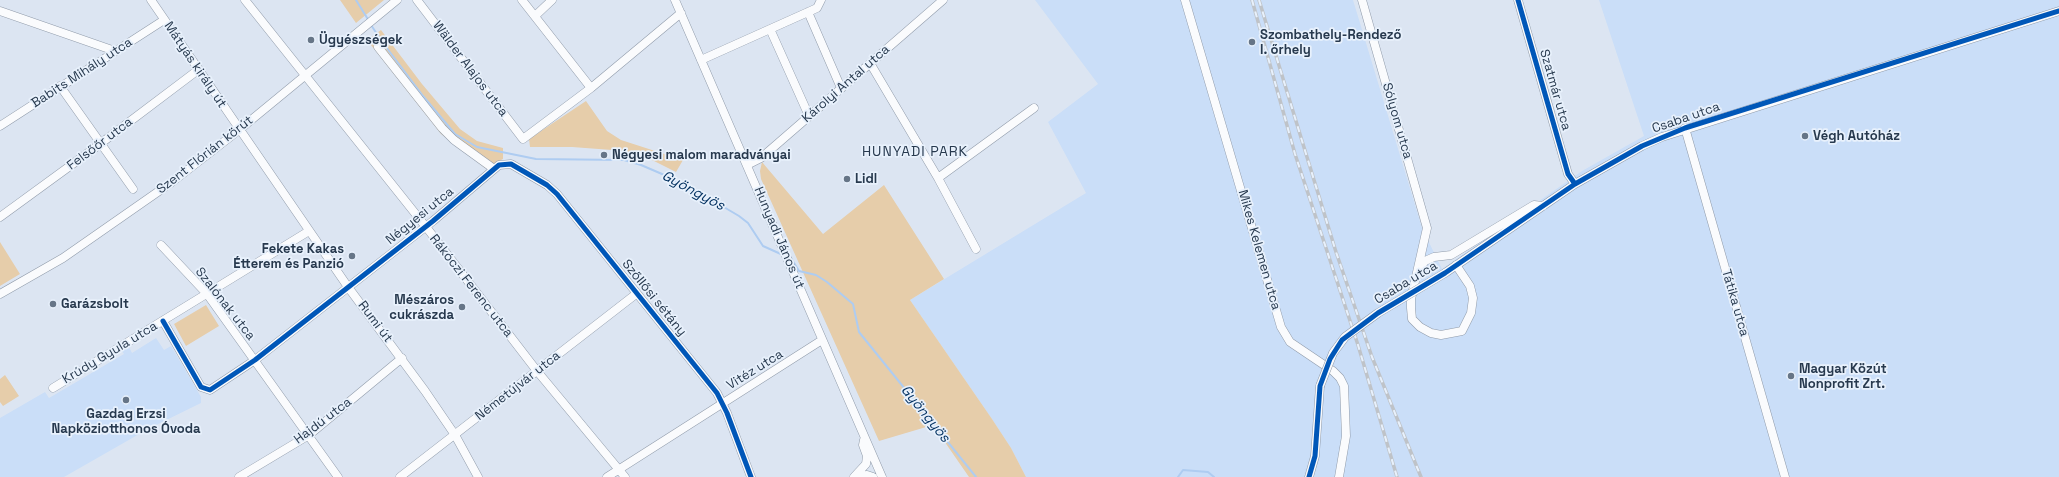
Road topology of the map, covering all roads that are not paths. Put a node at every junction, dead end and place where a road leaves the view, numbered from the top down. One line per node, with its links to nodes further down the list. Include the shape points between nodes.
1 (151, 0): 18 (street, Mátyás király út)
2 (245, 0): 25 (street, Rákóczi Ferenc utca)
3 (397, 0): 25 (street, Szent Flórián körút)
4 (417, 0): 27 (street, Wälder Alajos utca, via 523,139)
5 (522, 0): 17 (street)
6 (552, 0): 17 (street)
7 (675, 0): 16 (street, Hunyadi János út)
8 (821, 0): 15 (street, via 817,8)
9 (944, 0): 23 (street, Károlyi Antal utca)
10 (1185, 0): 77 (street, Mikes Kelemen utca, via 1281,327 1290,342 1333,371 1344,386 1346,436)
11 (1362, 0): 45 (street, Sólyom utca, via 1423,210 1427,228)
12 (1518, 0): 39 (street, Szatmár utca, via 1568,174)
13 (0, 11): 21 (street)
14 (2059, 11): 32 (street, Csaba utca)
15 (808, 12): 19 (street); 28 (street)
16 (681, 13): 22 (street, Hunyadi János út); 27 (street)
17 (535, 16): 27 (street)
18 (164, 20): 21 (street, Babits Mihály utca); 24 (street, Mátyás király út)
19 (770, 29): 22 (street); 30 (street)
20 (378, 47): 37 (street, via 442,128)
21 (115, 51): 26 (street, Babits Mihály utca)
22 (701, 60): 36 (street, Hunyadi János út)
23 (870, 63): 28 (street, Károlyi Antal utca); 38 (street)
24 (198, 70): 33 (street, Mátyás király út); 34 (street, Felsőőr utca)
25 (306, 75): 33 (street, Szent Flórián körút); 43 (street, Rákóczi Ferenc utca)
26 (60, 86): 31 (street, Babits Mihály utca); 34 (street)
27 (591, 88)
28 (842, 88): 30 (street, Károlyi Antal utca)
29 (1034, 108): 38 (street)
30 (809, 116): 36 (street, Károlyi Antal utca, via 761,158)
31 (0, 126)
32 (1685, 128): 39 (street, Csaba utca, via 1642,146); 78 (street, Tátika utca)
33 (239, 130): 44 (street, Rumi út); 52 (street, Szent Flórián körút, via 78,248)
34 (100, 144): 40 (street); 42 (street, Felsőőr utca)
35 (505, 163): 37 (street, Négyesi utca); 54 (street, Szőllősi sétány, via 515,165 557,194)
36 (747, 165): 56 (street, Hunyadi János út)
37 (494, 170): 43 (street, Négyesi utca)
38 (938, 178): 47 (street)
39 (1575, 184): 41 (street, Csaba utca)
40 (133, 189)
41 (1542, 206): 48 (street, Csaba utca, via 1534,205 1451,255); 49 (street, Csaba utca)
42 (0, 217)
43 (425, 226): 51 (street, Négyesi utca); 59 (street, Rákóczi Ferenc utca)
44 (309, 231): 51 (street, Rumi út); 53 (street, Krúdy Gyula utca)
45 (1425, 243): 48 (street, Csaba utca, via 1431,252); 50 (street, Sólyom utca)
46 (161, 245): 53 (street, Szalónak utca)
47 (976, 249)
48 (1443, 256): 50 (street, via 1425,262)
49 (1456, 265): 50 (street, Sólyom utca, via 1470,286 1473,298 1471,313 1462,331 1441,335 1420,327 1412,319 1411,299); 76 (street, Csaba utca, bridge, via 1378,313 1339,343 1320,386 1315,456)
50 (1418, 270)
51 (348, 287): 57 (street, Rumi út); 58 (street, Négyesi utca)
52 (0, 294)
53 (207, 294): 55 (street, Krúdy Gyula utca); 58 (street, Szalónak utca)
54 (636, 294): 59 (street, Németújvár utca); 61 (street, Szőllősi sétány)
55 (163, 321): 58 (street, Négyesi utca, via 204,389 210,390); 60 (street, Krúdy Gyula utca)
56 (822, 340): 61 (street, Vitéz utca); 64 (street, Hunyadi János út)
57 (402, 358): 62 (street, Hajdú utca); 63 (street, Rumi út)
58 (255, 360): 62 (street, Szalónak utca)
59 (537, 371): 63 (street, Németújvár utca); 65 (street, Rákóczi Ferenc utca)
60 (53, 388)
61 (723, 403): 65 (street, Vitéz utca); 72 (street, Szőllősi sétány)
62 (309, 435): 66 (street, Hajdú utca); 67 (street, Szalónak utca)
63 (455, 435): 68 (street, Németújvár utca); 69 (street, Rumi út)
64 (864, 435): 73 (street, via 866,464); 75 (street, Hunyadi János út)
65 (618, 469): 70 (street, Vitéz utca); 71 (street, Rákóczi Ferenc utca)
66 (238, 477)
67 (338, 477)
68 (400, 477)
69 (478, 477)
70 (607, 477)
71 (624, 477)
72 (751, 477)
73 (855, 477): 74 (street, via 867,474)
74 (873, 477)
75 (882, 477)
76 (1309, 477)
77 (1339, 477)
78 (1785, 477)

